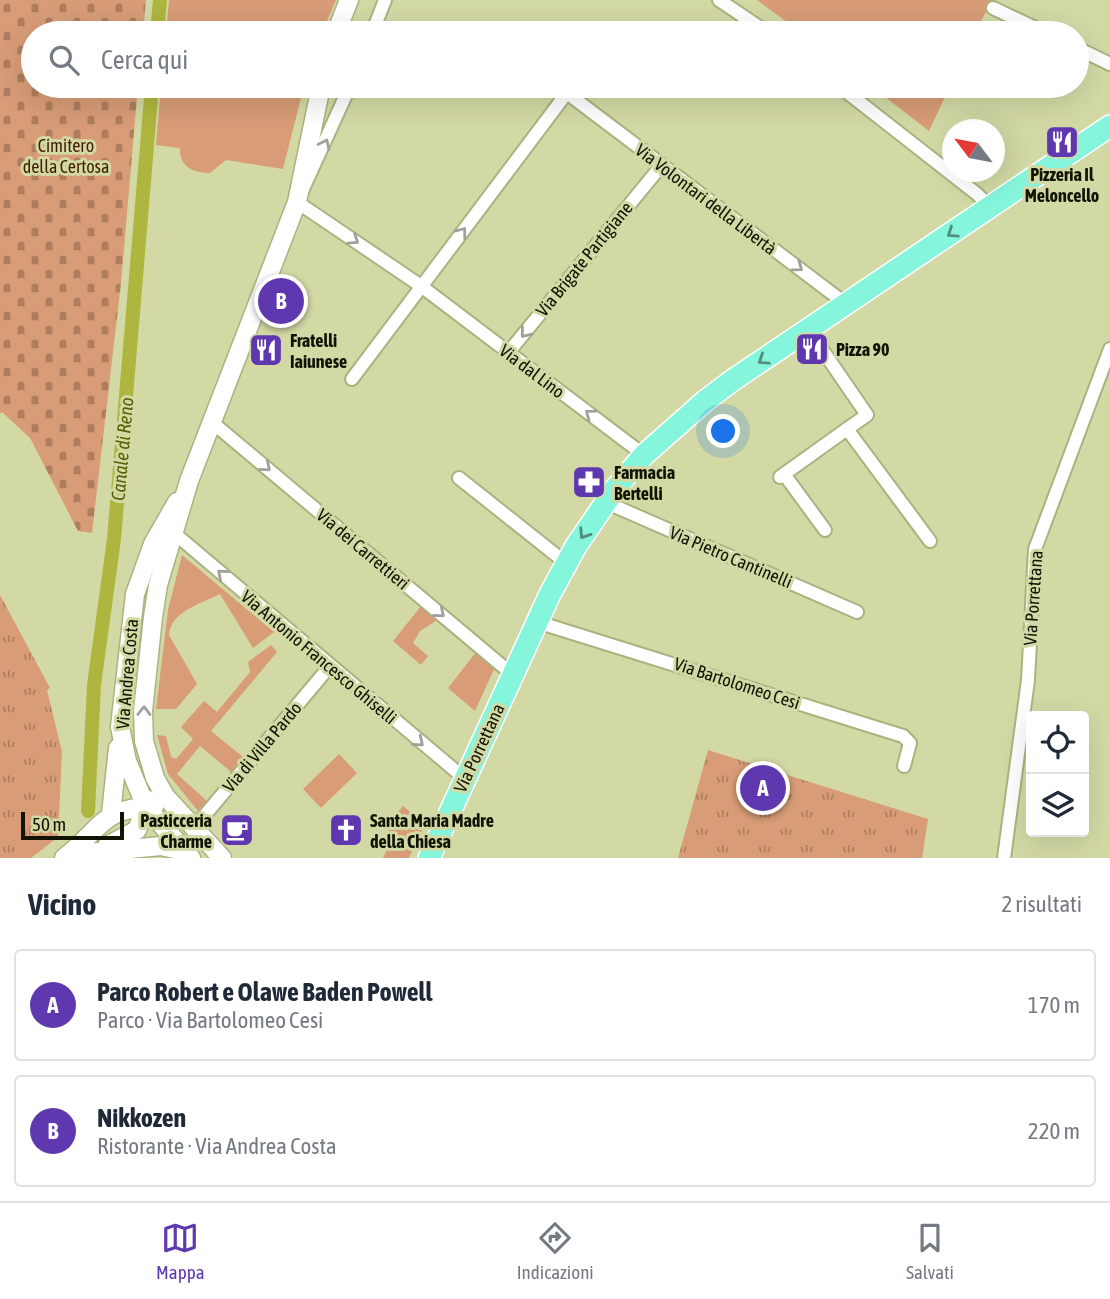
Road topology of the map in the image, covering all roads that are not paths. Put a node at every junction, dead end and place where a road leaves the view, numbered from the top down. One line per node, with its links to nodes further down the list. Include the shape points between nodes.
1 (349, 0): 5 (main road)
2 (385, 0): 6 (street)
3 (719, 0): 7 (street)
4 (993, 8): 8 (street)
5 (340, 21)
6 (377, 21)
7 (750, 21)
8 (1021, 21)
9 (1089, 54): 10 (street)
10 (1110, 64)
11 (319, 98): 18 (main road, Via Andrea Costa)
12 (345, 98): 18 (street, Via Andrea Costa, one-way to 12)
13 (564, 98): 20 (street, one-way to 13)
14 (580, 98): 17 (street, Via Volontari della Libertà)
15 (854, 98): 19 (street)
16 (1110, 126): 19 (main road, Via Porrettana)
17 (661, 166): 21 (street, Via Volontari della Libertà, one-way to 21); 24 (street, Via Brigate Partigiane, one-way to 24)
18 (297, 202): 20 (street, Via dal Lino, one-way to 20); 26 (main road, Via Andrea Costa)
19 (990, 208): 21 (main road, Via Porrettana, one-way to 21)
20 (421, 286): 24 (street, Via dal Lino); 25 (street)
21 (846, 304): 22 (main road, Via Porrettana)
22 (808, 329): 27 (street, via 867,415); 28 (main road, Via Porrettana, one-way to 28, via 705,401)
23 (1110, 349): 53 (street, Via Porrettana, via 1035,549 1028,680)
24 (508, 353): 28 (street, Via dal Lino, one-way to 24)
25 (352, 379)
26 (213, 423): 30 (main road, Via Andrea Costa); 39 (street, Via dei Carrettieri, one-way to 39)
27 (847, 429): 32 (street, via 782,475); 34 (street)
28 (644, 456): 31 (main road, Via Porrettana)
29 (459, 478): 35 (street)
30 (189, 481): 33 (main road, Via Andrea Costa); 40 (main road, Via Andrea Costa, via 153,544 139,580)
31 (605, 502): 35 (main road, Via Porrettana, one-way to 35); 36 (street, Via Pietro Cantinelli)
32 (825, 530)
33 (174, 533): 38 (street, Via Antonio Francesco Ghiselli, one-way to 33); 42 (main road, Via Andrea Costa, one-way to 33, via 144,741 143,710 156,595)
34 (930, 541)
35 (566, 563): 37 (main road, Via Porrettana)
36 (857, 612)
37 (537, 622): 39 (main road, Via Porrettana); 41 (street, Via Bartolomeo Cesi, via 903,736 910,743)
38 (330, 666): 43 (street, Via Antonio Francesco Ghiselli, one-way to 43); 47 (street, Via di Villa Pardo)
39 (513, 675): 43 (main road, Via Porrettana)
40 (120, 727): 44 (main road, Via Andrea Costa, via 127,761); 46 (main road)
41 (904, 766)
42 (155, 778): 44 (main road); 45 (main road, Via Andrea Costa)
43 (464, 778): 51 (main road, Via Porrettana)
44 (146, 807): 45 (main road); 46 (main road); 48 (main road, via 137,830); 49 (main road, Via Andrea Costa)
45 (178, 811): 47 (main road, Via Andrea Costa)
46 (111, 814): 50 (main road)
47 (194, 828): 52 (main road, Via Andrea Costa)
48 (97, 850): 49 (main road, via 161,846); 50 (main road)
49 (188, 854)
50 (66, 856)
51 (432, 857)
52 (222, 858)
53 (1004, 858)

